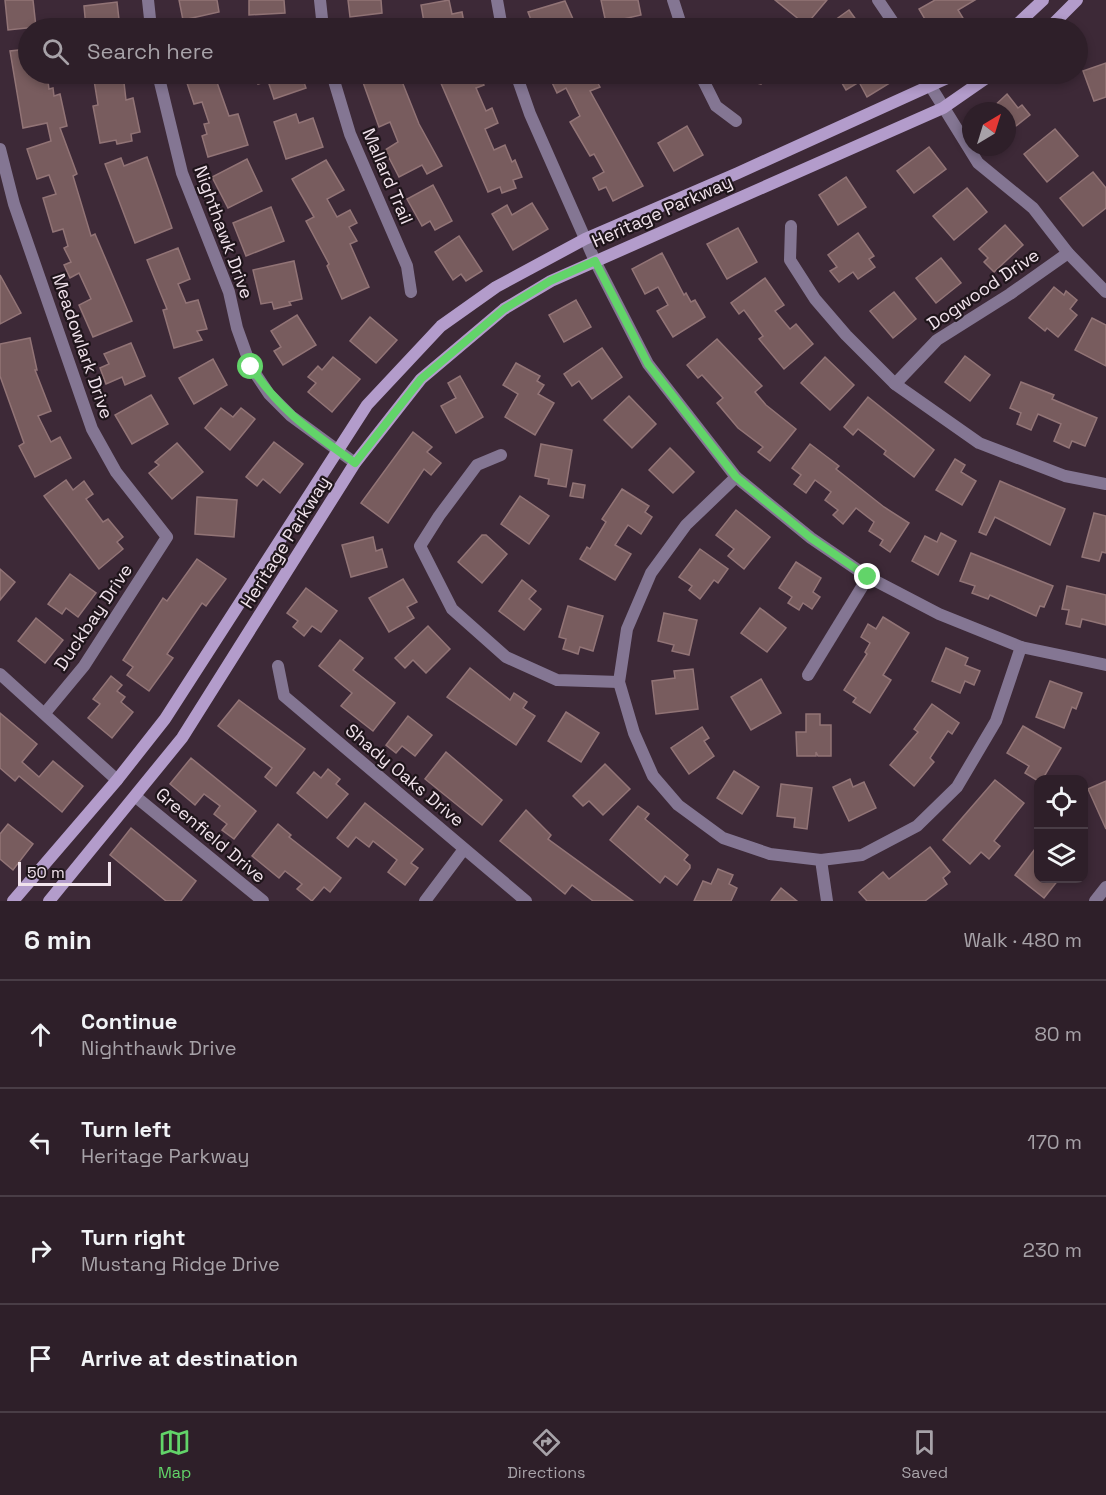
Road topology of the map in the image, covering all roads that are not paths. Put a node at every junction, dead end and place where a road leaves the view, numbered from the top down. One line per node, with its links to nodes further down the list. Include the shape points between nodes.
1 (148, 0): 8 (street)
2 (320, 0): 9 (street)
3 (497, 0): 10 (street)
4 (673, 0): 11 (street)
5 (878, 0): 12 (street)
6 (1043, 0): 13 (main road)
7 (1077, 0): 14 (main road)
8 (151, 18)
9 (321, 18)
10 (500, 18)
11 (679, 18)
12 (890, 18)
13 (1024, 18)
14 (1059, 18)
15 (160, 84): 32 (street, Nighthawk Drive, via 182,173 230,292 251,367 291,417)
16 (336, 84): 29 (street, Mallard Trail, via 350,134 407,266)
17 (520, 84): 26 (street)
18 (705, 84): 23 (street, via 716,106)
19 (934, 84): 21 (main road, Heritage Parkway)
20 (978, 84): 22 (main road, Heritage Parkway)
21 (930, 86): 22 (street); 26 (main road, Heritage Parkway)
22 (943, 108): 27 (street, via 978,163 1033,208); 28 (main road, Heritage Parkway)
23 (736, 121)
24 (0, 148): 37 (street, Meadowlark Drive, via 14,204 92,429 116,472)
25 (791, 226): 31 (street, via 790,260 809,289 846,335)
26 (585, 238): 28 (street); 32 (main road, Heritage Parkway, via 496,287 441,326 367,405)
27 (1068, 253): 30 (street); 31 (street, Dogwood Drive, via 937,339)
28 (595, 261): 34 (main road, Heritage Parkway, via 550,281 504,309 430,372); 35 (street, via 648,364)
29 (411, 292)
30 (1106, 292)
31 (895, 384): 36 (street, via 979,443 1065,476)
32 (336, 450): 34 (street, Nighthawk Drive); 46 (main road, Heritage Parkway, via 210,653)
33 (501, 455): 44 (street, via 477,465 420,546 452,609 506,657 557,680)
34 (355, 463): 47 (main road, Heritage Parkway, via 188,729)
35 (736, 477): 38 (street, via 811,538); 44 (street, via 686,525 651,573 627,629)
36 (1106, 484)
37 (167, 537): 45 (street, Duckbay Drive, via 84,666)
38 (868, 577): 39 (street, via 939,614); 43 (street)
39 (1021, 647): 40 (street); 49 (street, via 996,721 957,786 917,825 862,855)
40 (1106, 665)
41 (278, 666): 48 (street, Shady Oaks Drive, via 284,696)
42 (0, 674): 45 (street)
43 (808, 675)
44 (619, 682): 49 (street, via 634,733 653,776 678,805 723,838 770,854)
45 (45, 714): 46 (street)
46 (117, 780): 51 (main road, Heritage Parkway)
47 (136, 797): 52 (main road, Heritage Parkway); 53 (street, Greenfield Drive)
48 (464, 849): 54 (street); 55 (street, Shady Oaks Drive)
49 (821, 860): 56 (street)
50 (1106, 887): 57 (street)
51 (13, 901)
52 (49, 901)
53 (262, 901)
54 (424, 901)
55 (526, 901)
56 (827, 901)
57 (1095, 901)

